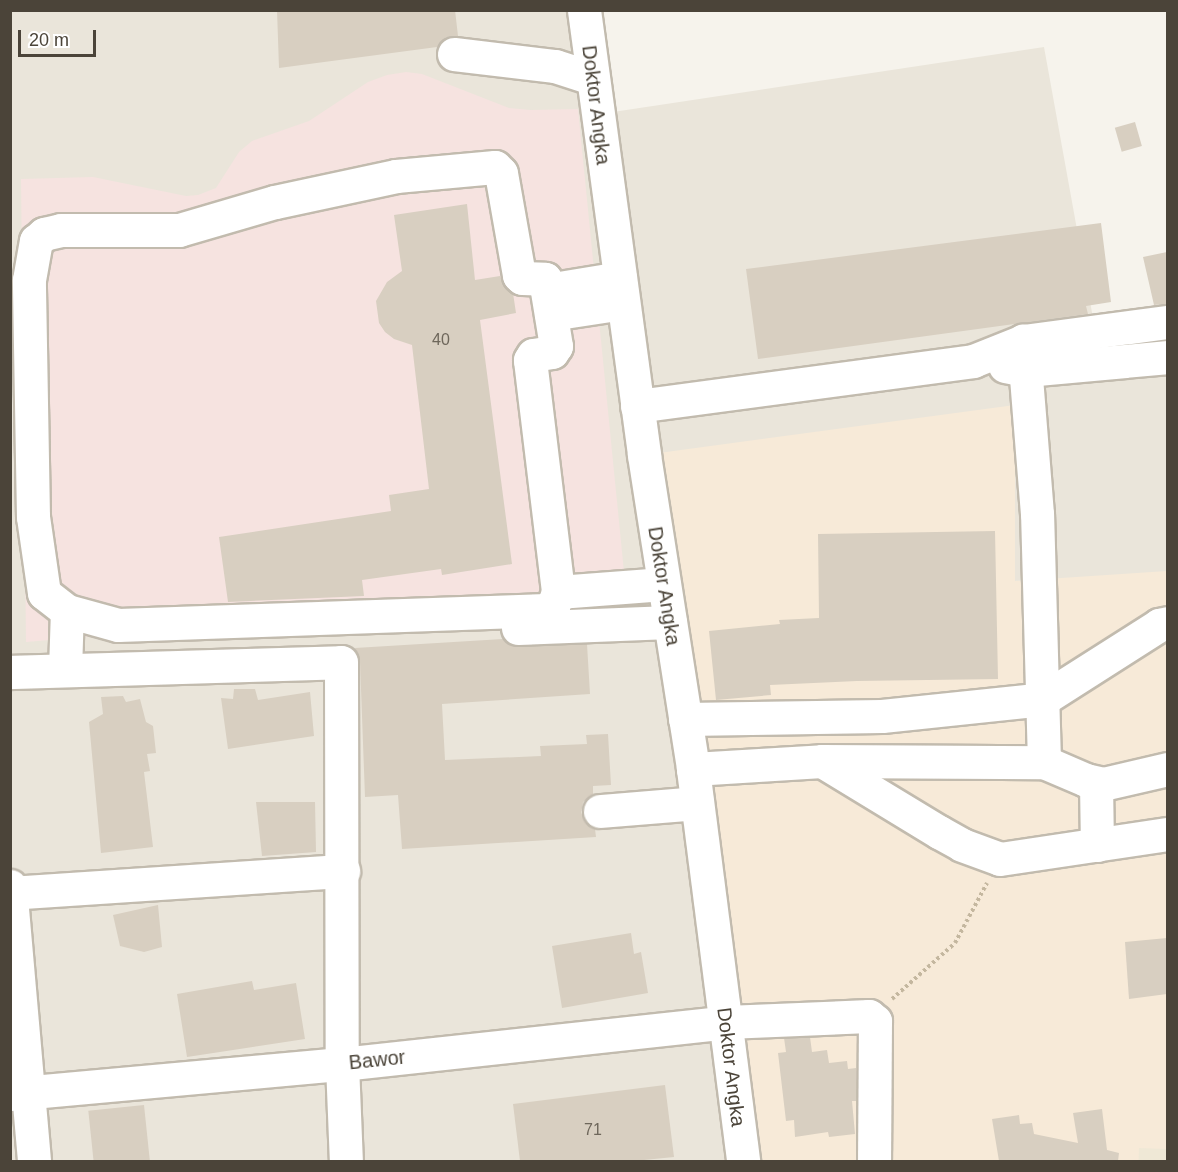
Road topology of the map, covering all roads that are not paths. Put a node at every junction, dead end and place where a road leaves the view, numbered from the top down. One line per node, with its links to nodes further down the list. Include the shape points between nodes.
1 (584, 10): 3 (street, Doktor Angka)
2 (454, 54): 3 (street, via 555,66)
3 (592, 78): 4 (street, Doktor Angka)
4 (621, 291): 5 (street); 9 (street, Doktor Angka)
5 (549, 302): 11 (street, via 555,350 533,355 530,360); 12 (street, via 544,277 519,275 501,173 495,167 396,176 275,202 179,230 61,230 44,234 36,241 29,280 33,517 44,593)
6 (1167, 322): 7 (street)
7 (1024, 355): 8 (street); 9 (street); 18 (street, via 1037,514)
8 (1167, 357)
9 (637, 406): 10 (street, Doktor Angka)
10 (664, 584): 11 (street); 13 (street, Doktor Angka)
11 (558, 592): 15 (street, via 548,610)
12 (67, 611): 15 (street, via 118,625); 16 (street)
13 (670, 622): 15 (street); 19 (street, Doktor Angka)
14 (1167, 623): 18 (street)
15 (340, 638): 16 (street); 29 (street)
16 (65, 670): 17 (street)
17 (10, 672)
18 (1043, 699): 19 (street, via 882,716); 21 (street)
19 (685, 719): 22 (street, Doktor Angka)
20 (822, 761): 21 (street); 22 (street); 28 (street, via 962,845 1000,859)
21 (1044, 762): 24 (street)
22 (693, 769): 25 (street, Doktor Angka)
23 (1167, 769): 24 (street)
24 (1096, 783): 28 (street)
25 (697, 803): 26 (street); 31 (street, Doktor Angka)
26 (600, 811)
27 (1167, 834): 28 (street)
28 (1097, 845)
29 (343, 871): 30 (street); 32 (street)
30 (11, 891): 33 (street)
31 (726, 1022): 32 (street, Bawor); 36 (street, Doktor Angka); 37 (street, Bawor, via 872,1017)
32 (342, 1064): 33 (street, Bawor); 35 (street)
33 (19, 1093): 34 (street)
34 (34, 1161)
35 (346, 1161)
36 (743, 1161)
37 (874, 1161)

